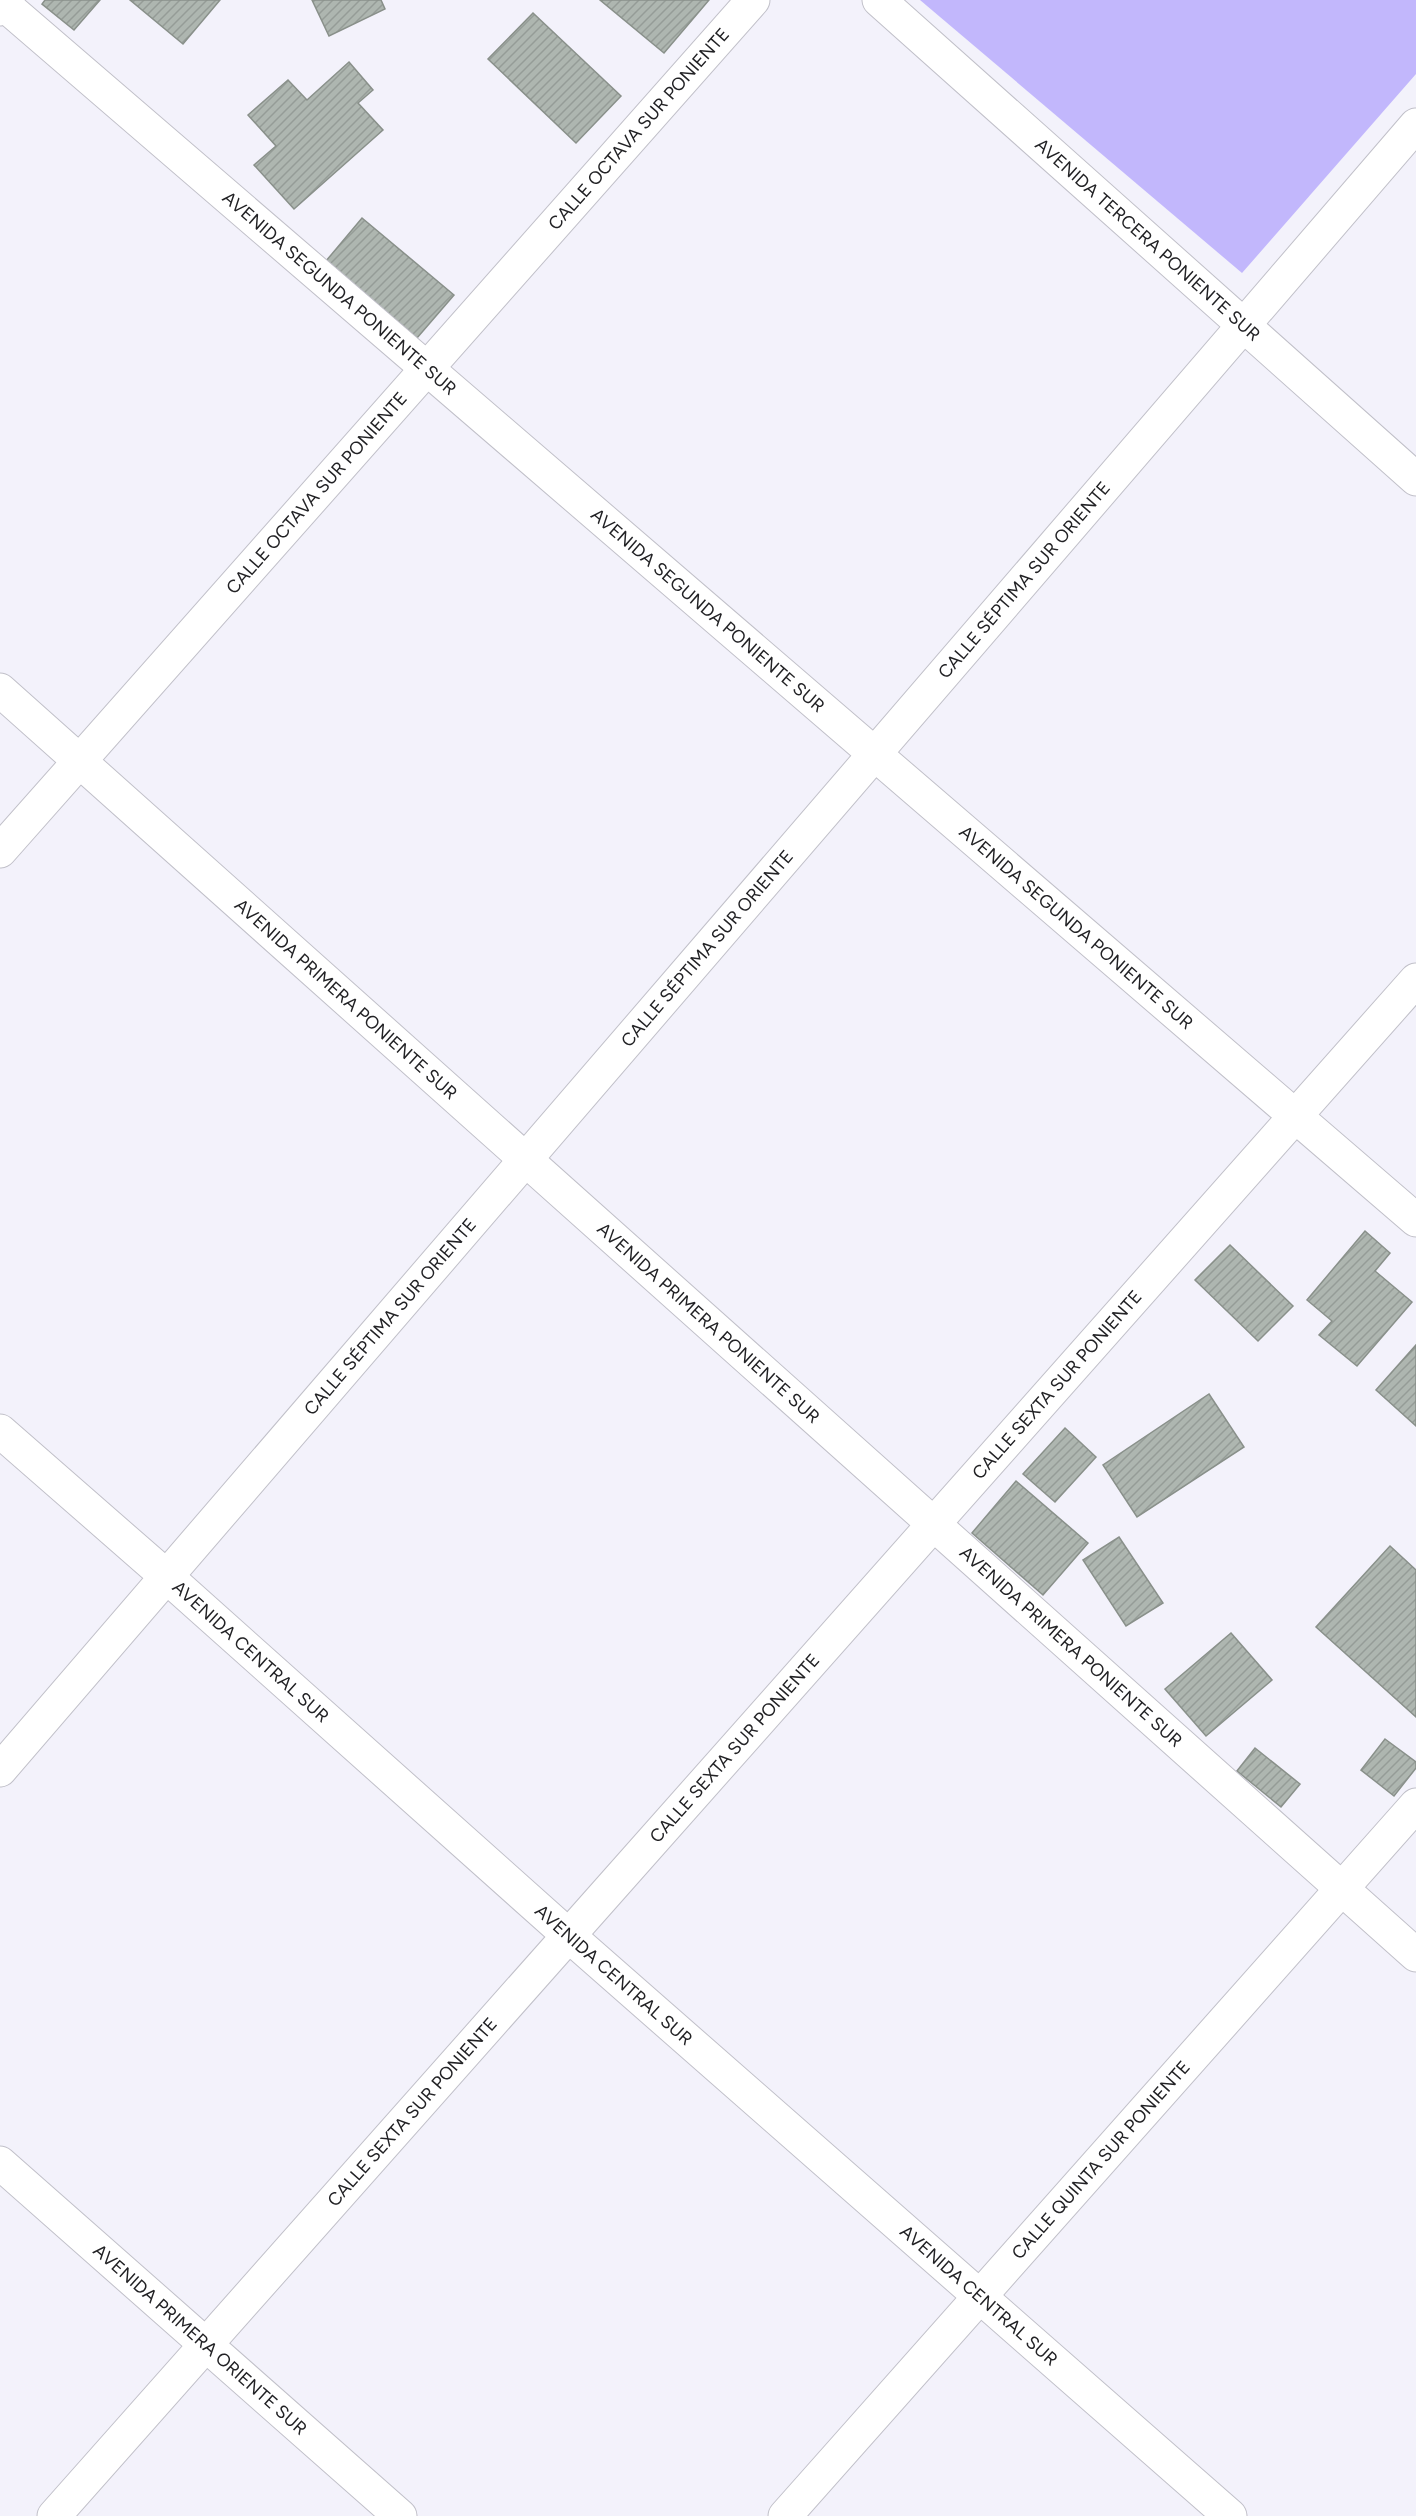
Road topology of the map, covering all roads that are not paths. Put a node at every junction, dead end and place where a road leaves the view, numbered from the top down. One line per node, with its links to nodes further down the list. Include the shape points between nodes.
1 (753, 0): 6 (street, CALLE OCTAVA SUR PONIENTE)
2 (879, 0): 5 (street, AVENIDA TERCERA PONIENTE SUR)
3 (3, 4): 6 (street, AVENIDA SEGUNDA PONIENTE SUR)
4 (1416, 125): 5 (street, CALLE SÉPTIMA SUR ORIENTE)
5 (1244, 325): 7 (street, AVENIDA TERCERA PONIENTE SUR); 9 (street, CALLE SÉPTIMA SUR ORIENTE)
6 (425, 369): 9 (street, AVENIDA SEGUNDA PONIENTE SUR); 10 (street, CALLE OCTAVA SUR PONIENTE)
7 (1416, 479)
8 (0, 690): 10 (street, AVENIDA PRIMERA PONIENTE SUR)
9 (875, 755): 13 (street, AVENIDA SEGUNDA PONIENTE SUR); 14 (street, CALLE SÉPTIMA SUR ORIENTE)
10 (79, 762): 11 (street, CALLE OCTAVA SUR PONIENTE); 14 (street, AVENIDA PRIMERA PONIENTE SUR)
11 (0, 851)
12 (1416, 980): 13 (street, CALLE SEXTA SUR PONIENTE)
13 (1296, 1117): 15 (street, AVENIDA SEGUNDA PONIENTE SUR); 17 (street, CALLE SEXTA SUR PONIENTE)
14 (525, 1161): 17 (street, AVENIDA PRIMERA PONIENTE SUR); 18 (street, CALLE SÉPTIMA SUR ORIENTE)
15 (1416, 1220)
16 (0, 1431): 18 (street, AVENIDA CENTRAL SUR)
17 (933, 1525): 21 (street, AVENIDA PRIMERA PONIENTE SUR); 22 (street, CALLE SEXTA SUR PONIENTE)
18 (166, 1576): 19 (street, CALLE SÉPTIMA SUR ORIENTE); 22 (street, AVENIDA CENTRAL SUR)
19 (0, 1770)
20 (1416, 1805): 21 (street, CALLE QUINTA SUR PONIENTE)
21 (1341, 1890): 23 (street, AVENIDA PRIMERA PONIENTE SUR); 25 (street, CALLE QUINTA SUR PONIENTE)
22 (568, 1935): 25 (street, AVENIDA CENTRAL SUR); 26 (street, CALLE SEXTA SUR PONIENTE)
23 (1416, 1955)
24 (0, 2163): 26 (street, AVENIDA PRIMERA ORIENTE SUR)
25 (979, 2295): 29 (street, CALLE QUINTA SUR PONIENTE); 30 (street, AVENIDA CENTRAL SUR)
26 (206, 2344): 27 (street, CALLE SEXTA SUR PONIENTE); 28 (street, AVENIDA PRIMERA ORIENTE SUR)
27 (54, 2516)
28 (400, 2516)
29 (785, 2516)
30 (1230, 2516)

